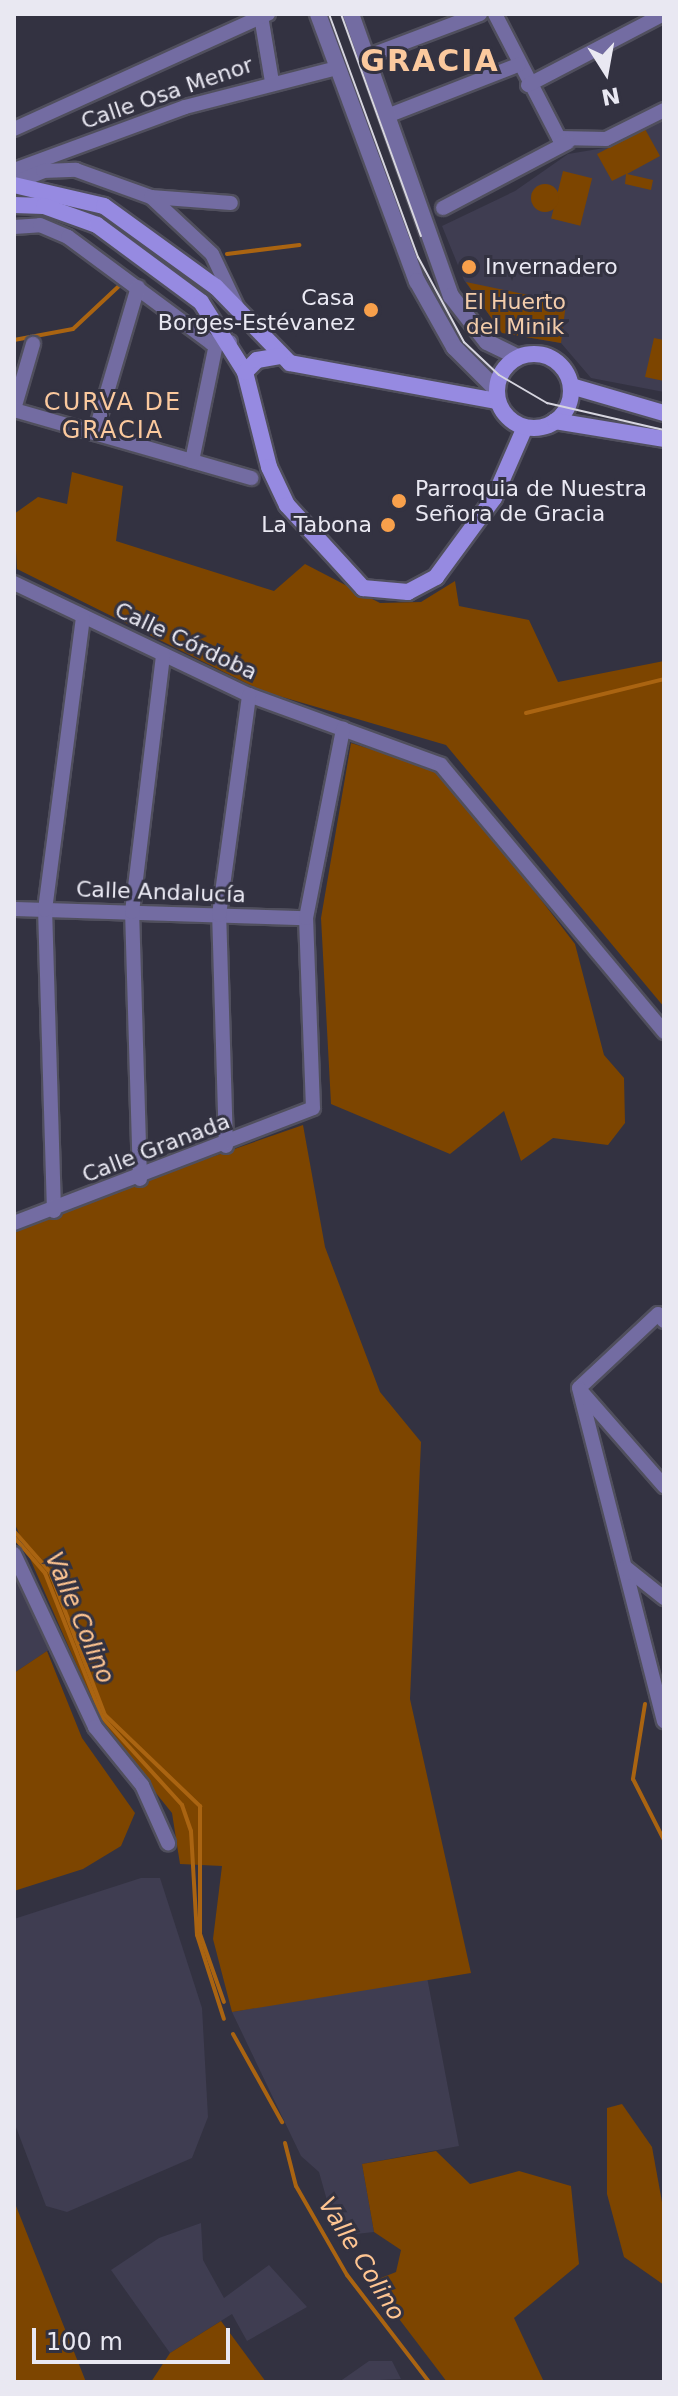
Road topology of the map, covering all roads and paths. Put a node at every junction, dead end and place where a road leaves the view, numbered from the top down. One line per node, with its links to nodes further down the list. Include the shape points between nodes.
1 (318, 14): 9 (street)
2 (351, 14): 7 (street)
3 (480, 14): 7 (street)
4 (495, 14): 8 (street)
5 (664, 14): 11 (street)
6 (265, 15): 10 (street); 14 (street)
7 (366, 57): 13 (street)
8 (518, 65): 11 (street); 13 (street)
9 (337, 68): 10 (street, Calle Osa Menor); 34 (street, via 437,323)
10 (272, 82): 16 (street, Calle Osa Menor)
11 (528, 85): 15 (street, via 552,131)
12 (664, 110): 15 (street, via 606,139)
13 (387, 116): 31 (street, via 451,296 487,342)
14 (14, 129)
15 (568, 142): 23 (street)
16 (78, 147): 17 (street, Calle Osa Menor); 18 (street)
17 (14, 170)
18 (76, 170): 19 (street, via 43,171); 20 (street)
19 (14, 184): 26 (main road, via 104,206)
20 (151, 197): 21 (street); 26 (street, via 212,254)
21 (231, 203)
22 (14, 205): 27 (main road, via 44,206 97,225 190,293)
23 (443, 208)
24 (14, 227): 25 (street, via 40,225 68,237)
25 (138, 287): 27 (street); 39 (street)
26 (237, 307): 29 (main road)
27 (223, 343): 29 (main road); 32 (main road); 41 (street)
28 (33, 344): 35 (street)
29 (266, 344): 30 (main road)
30 (280, 356): 32 (main road, via 257,360); 34 (main road, via 304,368)
31 (518, 357): 33 (main road, via 556,360); 34 (main road)
32 (245, 372): 38 (main road, via 266,456 287,505 340,570 384,594 408,592 436,577 494,498)
33 (571, 386): 36 (main road); 37 (main road)
34 (497, 395): 38 (main road)
35 (14, 409): 39 (street)
36 (664, 413)
37 (555, 421): 38 (main road); 40 (main road)
38 (525, 427)
39 (95, 433): 41 (street)
40 (664, 439)
41 (192, 461): 42 (street)
42 (251, 478)
43 (14, 583): 44 (street, Calle Córdoba)
44 (83, 618): 45 (street, Calle Córdoba); 49 (street)
45 (163, 655): 46 (street, Calle Córdoba); 50 (street)
46 (249, 695): 47 (street, Calle Córdoba); 51 (street)
47 (343, 729): 52 (street); 53 (street, Calle Córdoba, via 441,765)
48 (14, 909): 49 (street, Calle Andalucía)
49 (45, 910): 50 (street, Calle Andalucía); 56 (street)
50 (132, 912): 51 (street, Calle Andalucía); 55 (street)
51 (219, 915): 52 (street, Calle Andalucía); 54 (street)
52 (306, 918): 54 (street, Calle Granada, via 313,1108)
53 (664, 1032)
54 (226, 1146): 55 (street, Calle Granada)
55 (140, 1179): 56 (street, Calle Granada)
56 (54, 1211): 57 (street, Calle Granada)
57 (14, 1223)
58 (664, 1321): 59 (street, via 658,1314)
59 (579, 1388): 60 (street); 62 (street)
60 (664, 1486)
61 (14, 1554): 65 (street, via 95,1727 142,1785)
62 (625, 1567): 63 (street); 64 (street)
63 (664, 1598)
64 (664, 1721)
65 (168, 1843)

